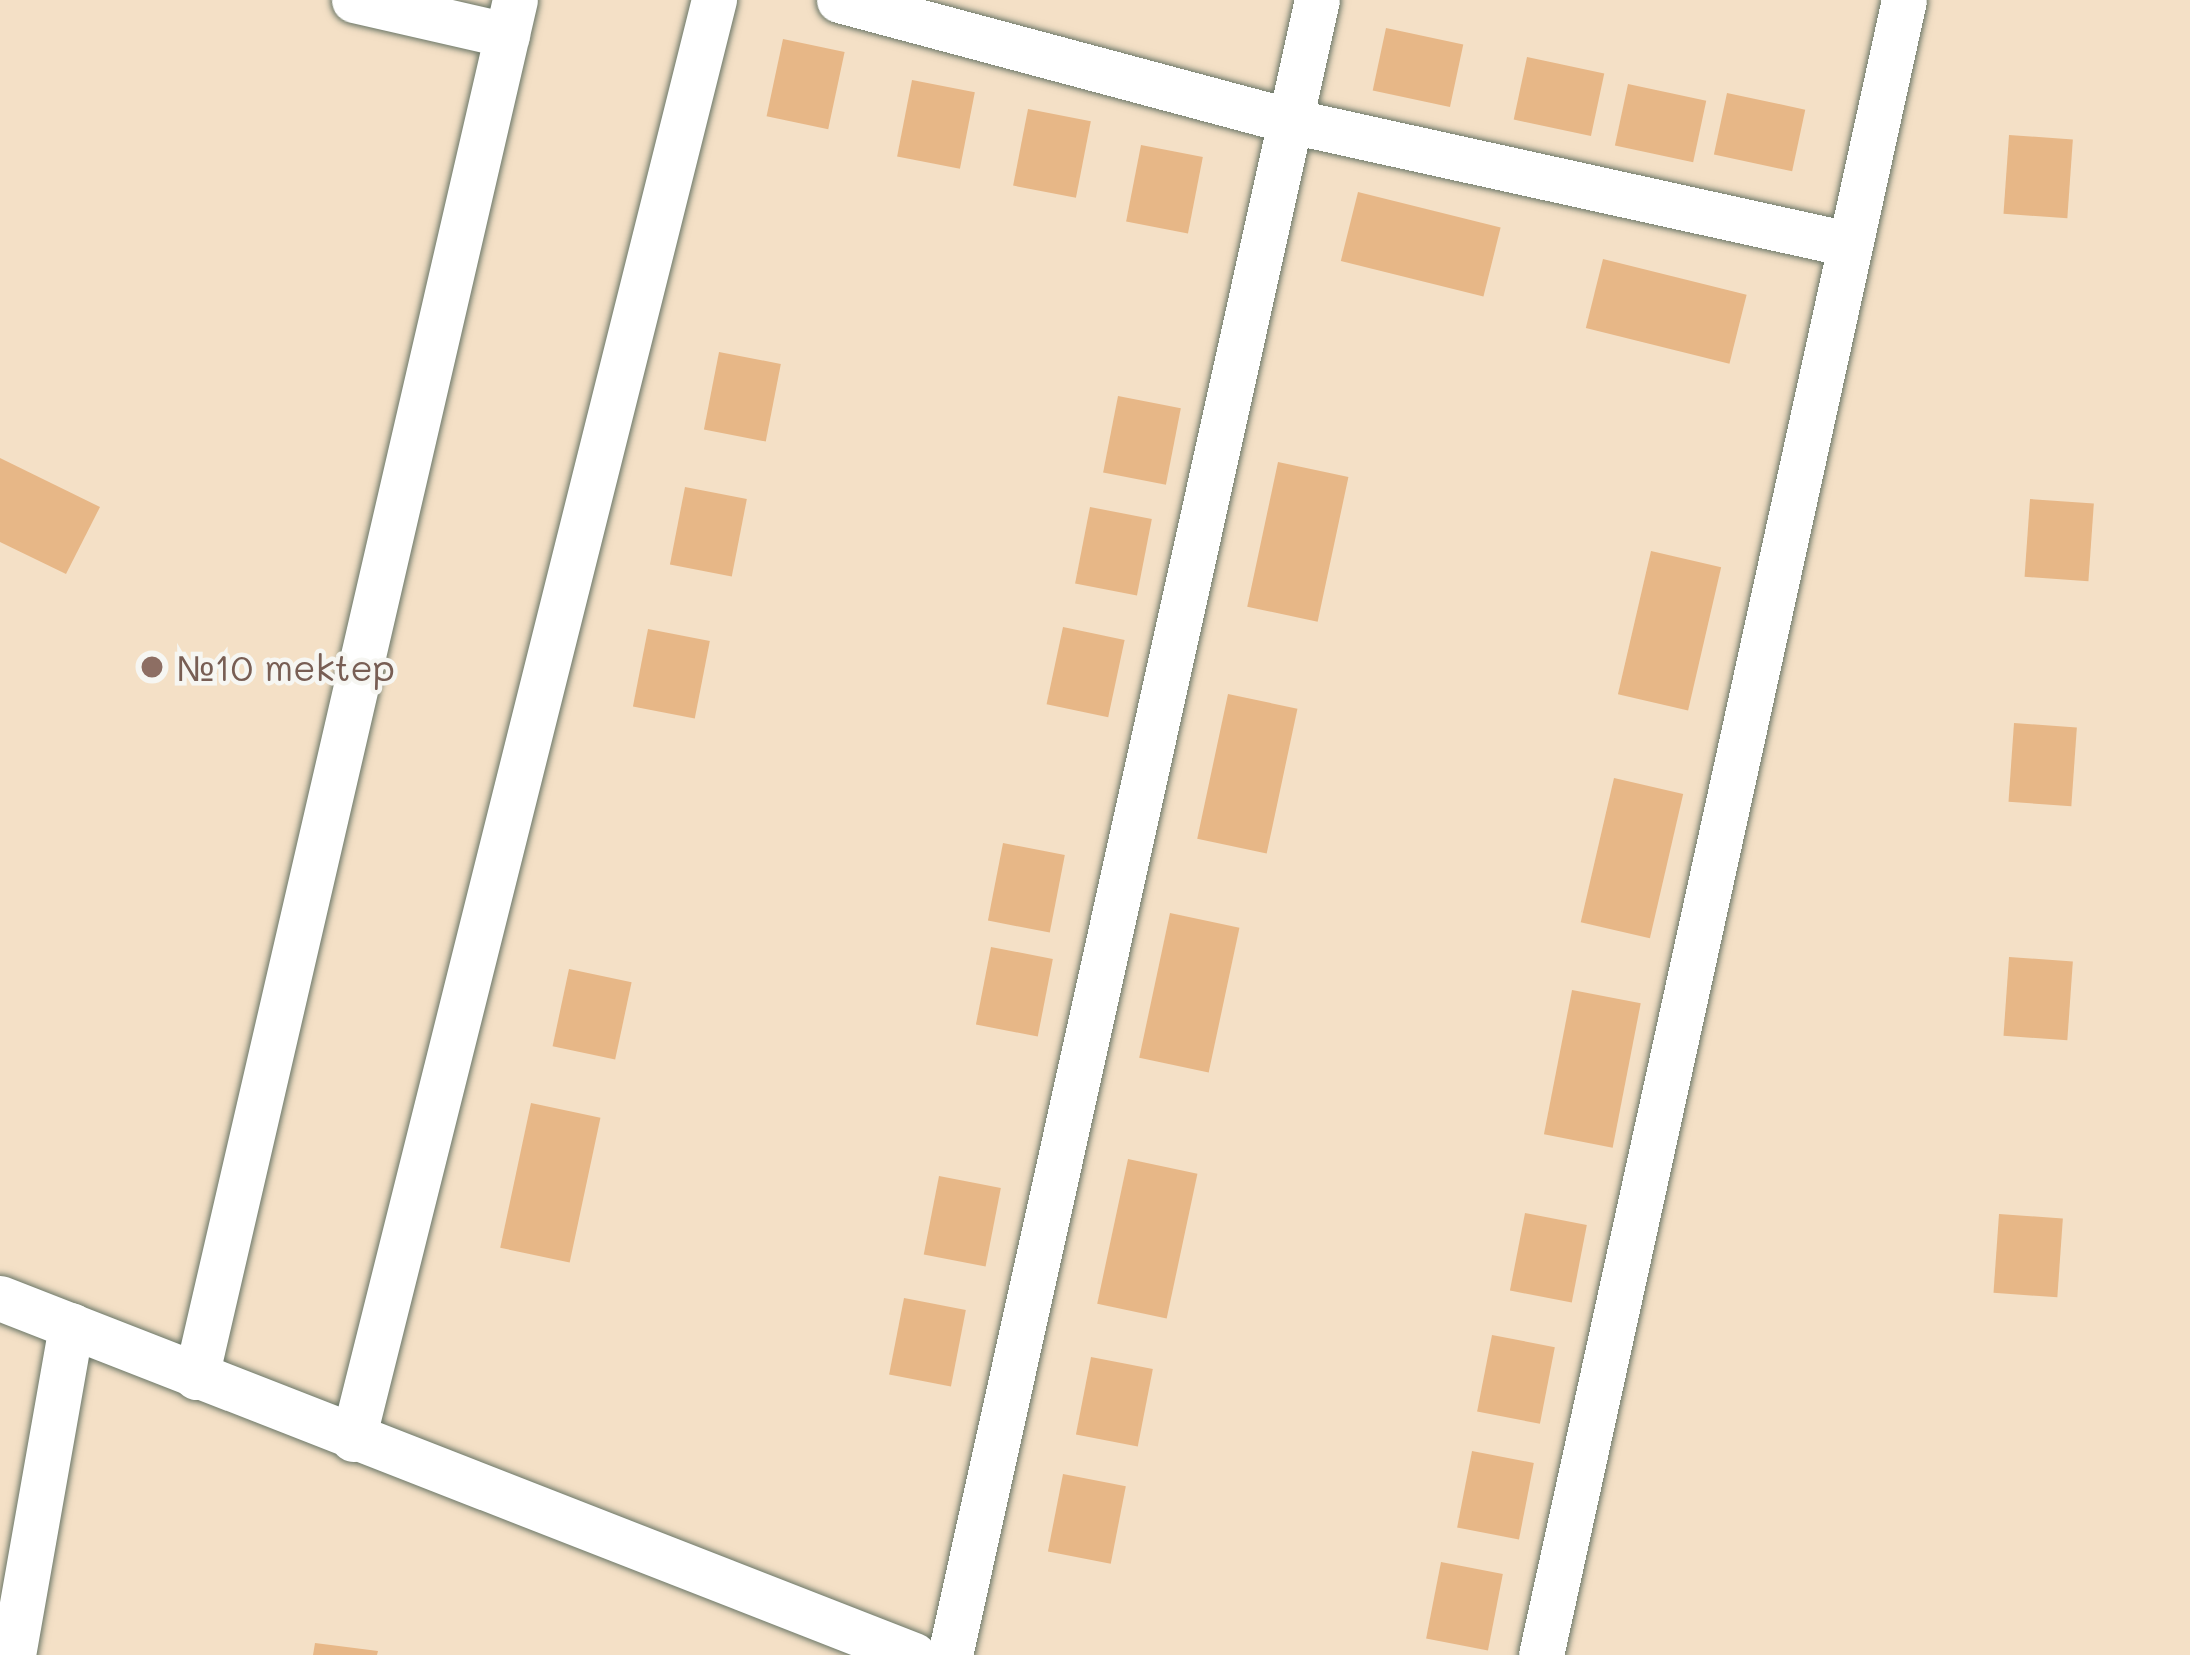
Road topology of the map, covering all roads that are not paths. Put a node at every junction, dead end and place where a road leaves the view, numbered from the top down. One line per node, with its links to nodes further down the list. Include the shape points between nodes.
1 (354, 0): 6 (street)
2 (714, 0): 12 (street)
3 (839, 0): 7 (street)
4 (1317, 0): 7 (street)
5 (1904, 0): 8 (street)
6 (511, 18): 11 (street)
7 (1291, 122): 8 (street); 15 (street)
8 (1848, 244): 16 (street)
9 (0, 1298): 10 (street)
10 (71, 1325): 11 (street); 13 (street)
11 (196, 1377): 12 (street)
12 (353, 1439): 14 (street)
13 (14, 1655)
14 (914, 1655)
15 (950, 1655)
16 (1540, 1655)

